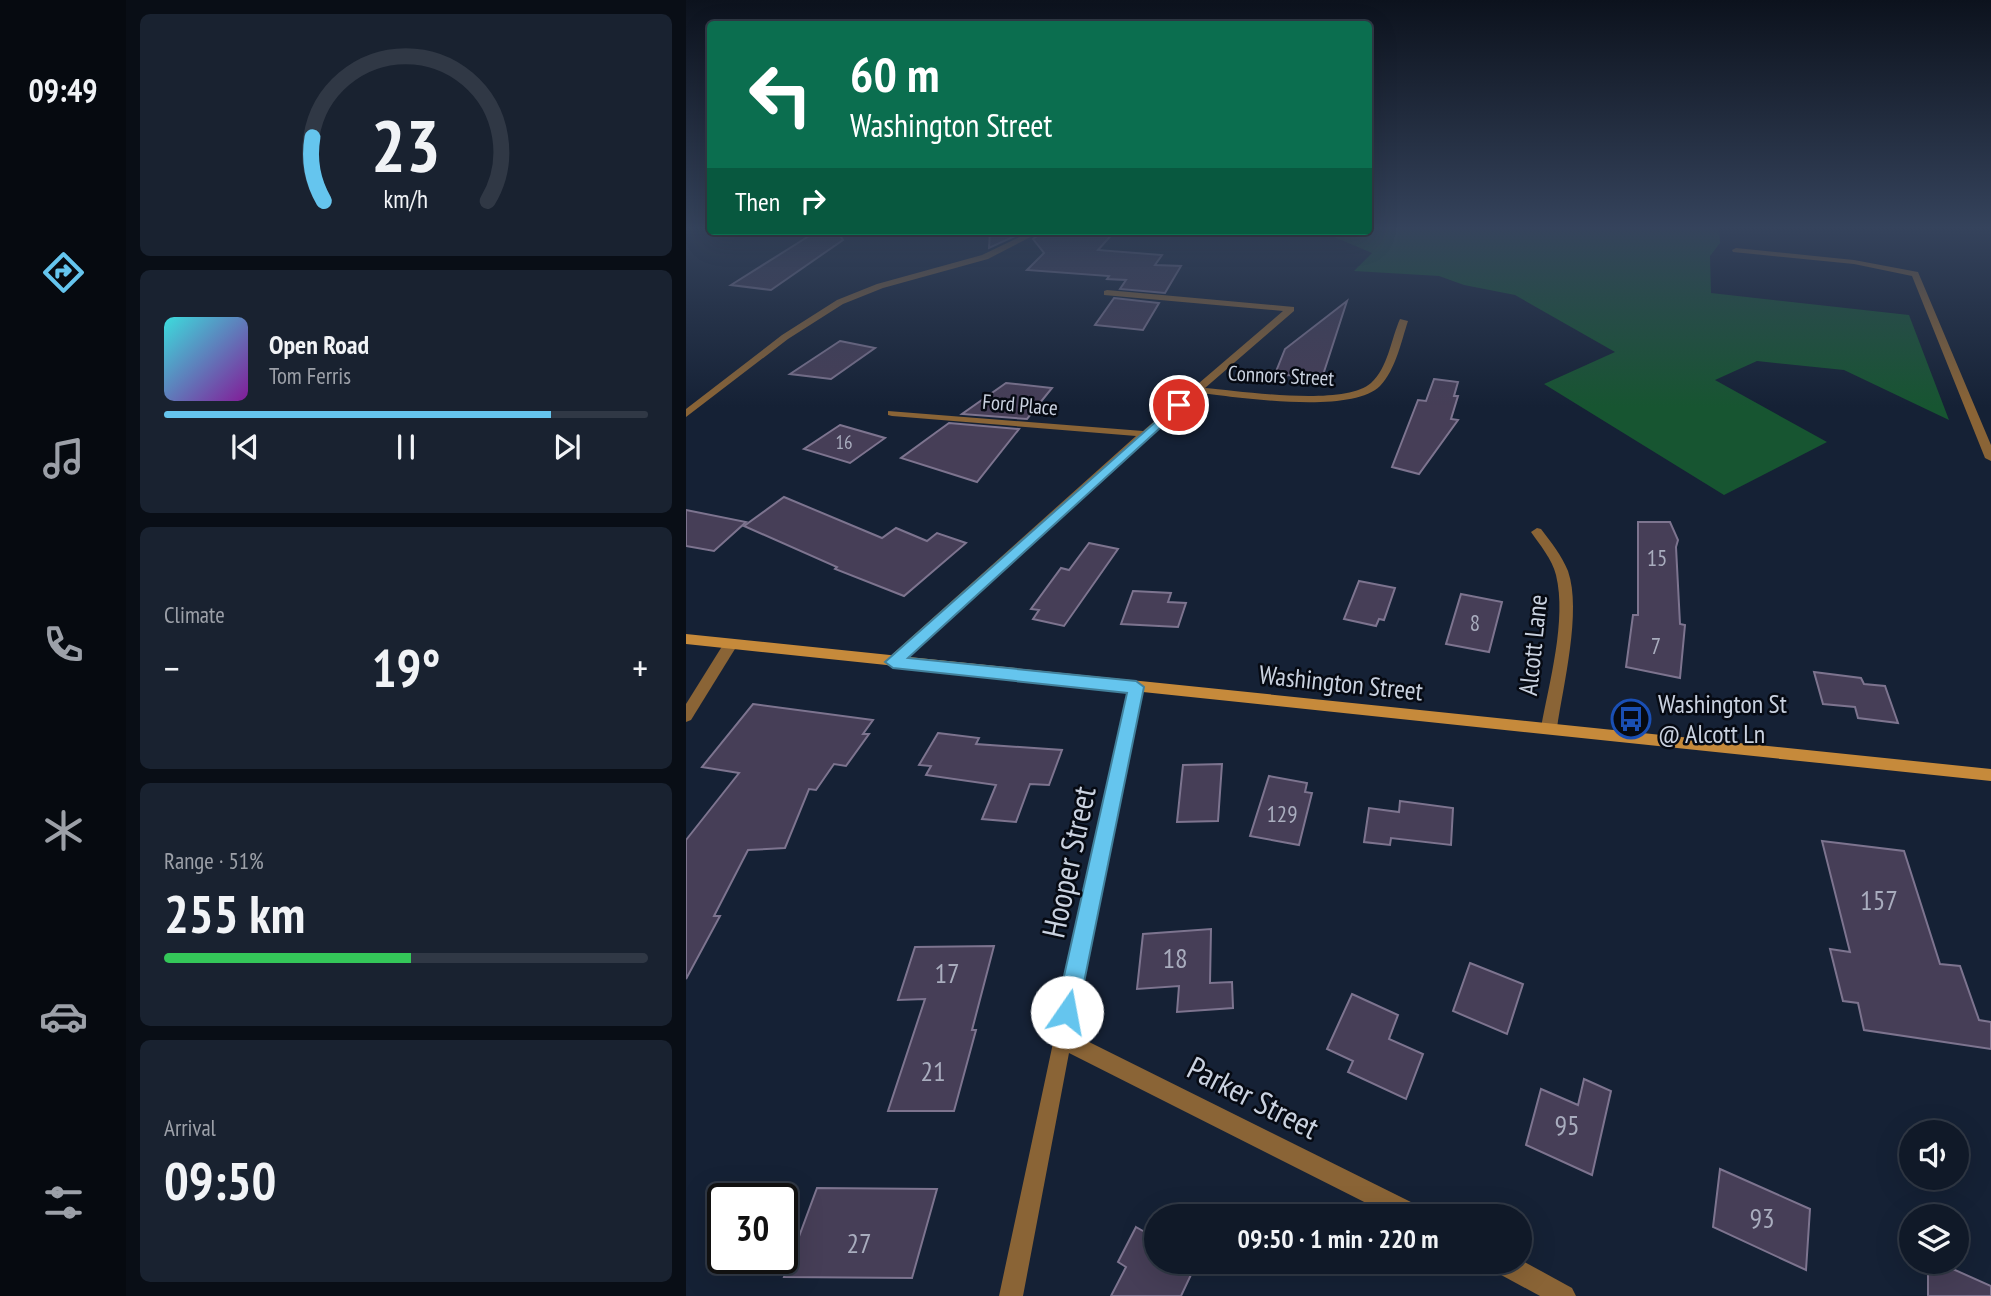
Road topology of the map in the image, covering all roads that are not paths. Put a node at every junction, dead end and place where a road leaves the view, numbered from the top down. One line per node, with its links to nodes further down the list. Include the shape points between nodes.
1 (879, 286): 7 (street, via 840,302 785,337)
2 (1920, 286): 9 (street)
3 (1107, 293): 5 (street, via 1291,309)
4 (1403, 321): 5 (street, Connors Street, via 1382,375 1356,396 1325,399)
5 (1196, 390): 8 (street)
6 (892, 413): 8 (street, Ford Place)
7 (686, 414)
8 (1145, 434): 13 (street)
9 (1991, 458)
10 (1537, 532): 16 (street, Alcott Lane, via 1562,574 1567,599)
11 (686, 639): 12 (main road, Washington Street)
12 (731, 644): 13 (main road, Washington Street); 15 (street)
13 (893, 662): 14 (main road, Washington Street)
14 (1136, 687): 16 (main road, Washington Street); 18 (street, Hooper Street)
15 (686, 716)
16 (1549, 728): 17 (main road, Washington Street)
17 (1991, 775)
18 (1062, 1039): 19 (street, Parker Street); 21 (street, Hooper Street)
19 (1391, 1204)
20 (1522, 1274): 22 (street)
21 (1011, 1296)
22 (1563, 1296)

